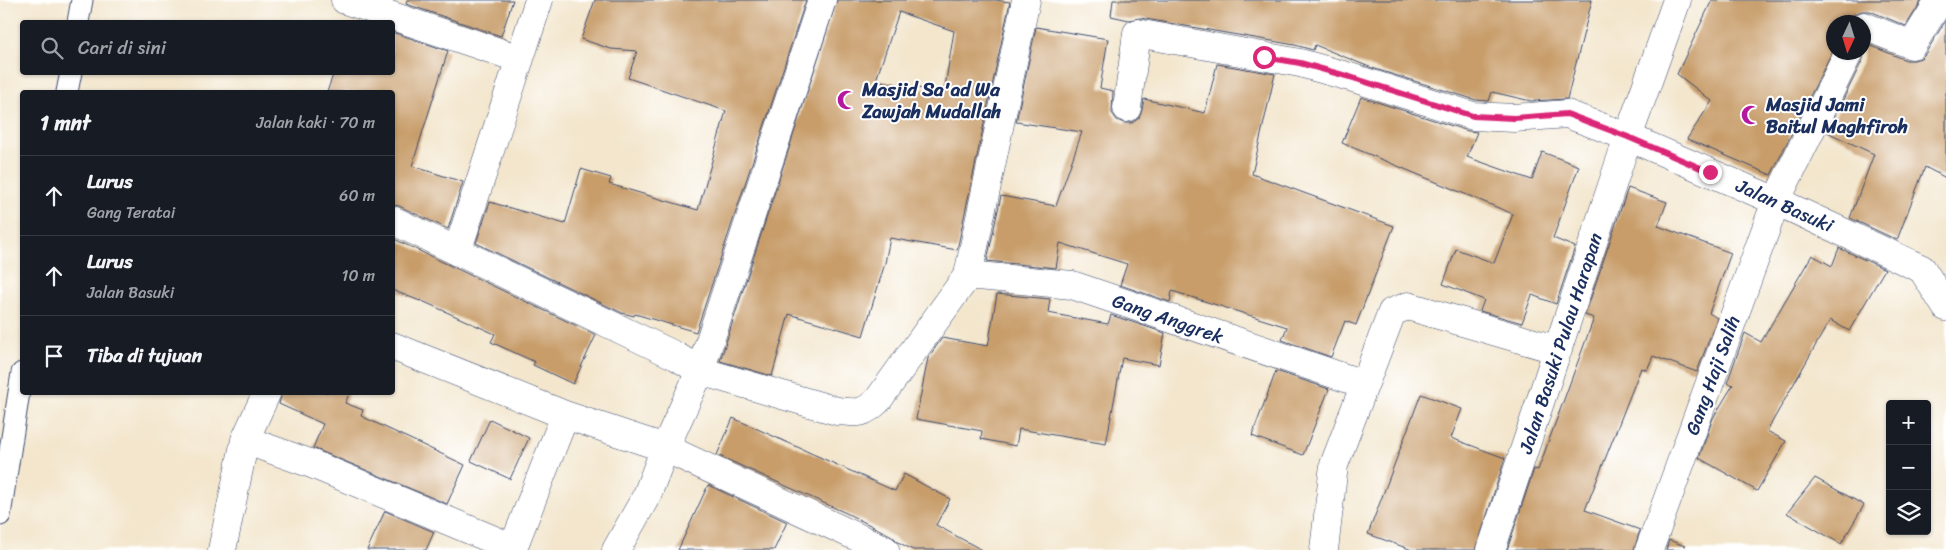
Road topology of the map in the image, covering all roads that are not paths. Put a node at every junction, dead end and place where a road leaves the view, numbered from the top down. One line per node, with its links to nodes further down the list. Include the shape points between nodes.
1 (82, 0): 8 (lane)
2 (345, 0): 10 (street)
3 (539, 0): 10 (street)
4 (822, 0): 23 (street)
5 (1026, 0): 19 (street)
6 (1677, 0): 15 (street)
7 (1940, 0): 9 (street, via 1912,45)
8 (78, 20)
9 (1871, 29)
10 (520, 59): 18 (street)
11 (1845, 60): 16 (street, Gang Haji Salih)
12 (70, 75): 13 (lane)
13 (67, 90)
14 (1126, 108): 15 (street, Jalan Basuki, via 1137,33 1300,63 1473,116 1514,118 1567,114)
15 (1628, 137): 16 (street, Jalan Basuki); 22 (street, Jalan Basuki Pulau Harapan)
16 (1776, 201): 20 (street, Jalan Basuki, via 1922,269); 37 (street, Gang Haji Salih)
17 (395, 221): 18 (street)
18 (457, 252): 23 (street, via 676,356)
19 (968, 274): 23 (street, via 868,410 837,412); 24 (street, Gang Anggrek, via 1072,284)
20 (1946, 307)
21 (395, 347): 27 (street)
22 (1558, 350): 24 (street, via 1408,306 1392,312); 36 (street, Jalan Basuki Pulau Harapan)
23 (700, 371): 29 (street)
24 (1364, 384): 35 (street, via 1334,465)
25 (20, 387): 30 (lane)
26 (266, 395): 28 (street)
27 (565, 415): 29 (street); 31 (street)
28 (245, 440): 31 (street, via 312,464); 32 (street)
29 (665, 448): 33 (street, via 647,495); 34 (street)
30 (0, 514)
31 (512, 549)
32 (222, 550)
33 (616, 550)
34 (885, 550)
35 (1324, 550)
36 (1491, 550)
37 (1649, 550)

